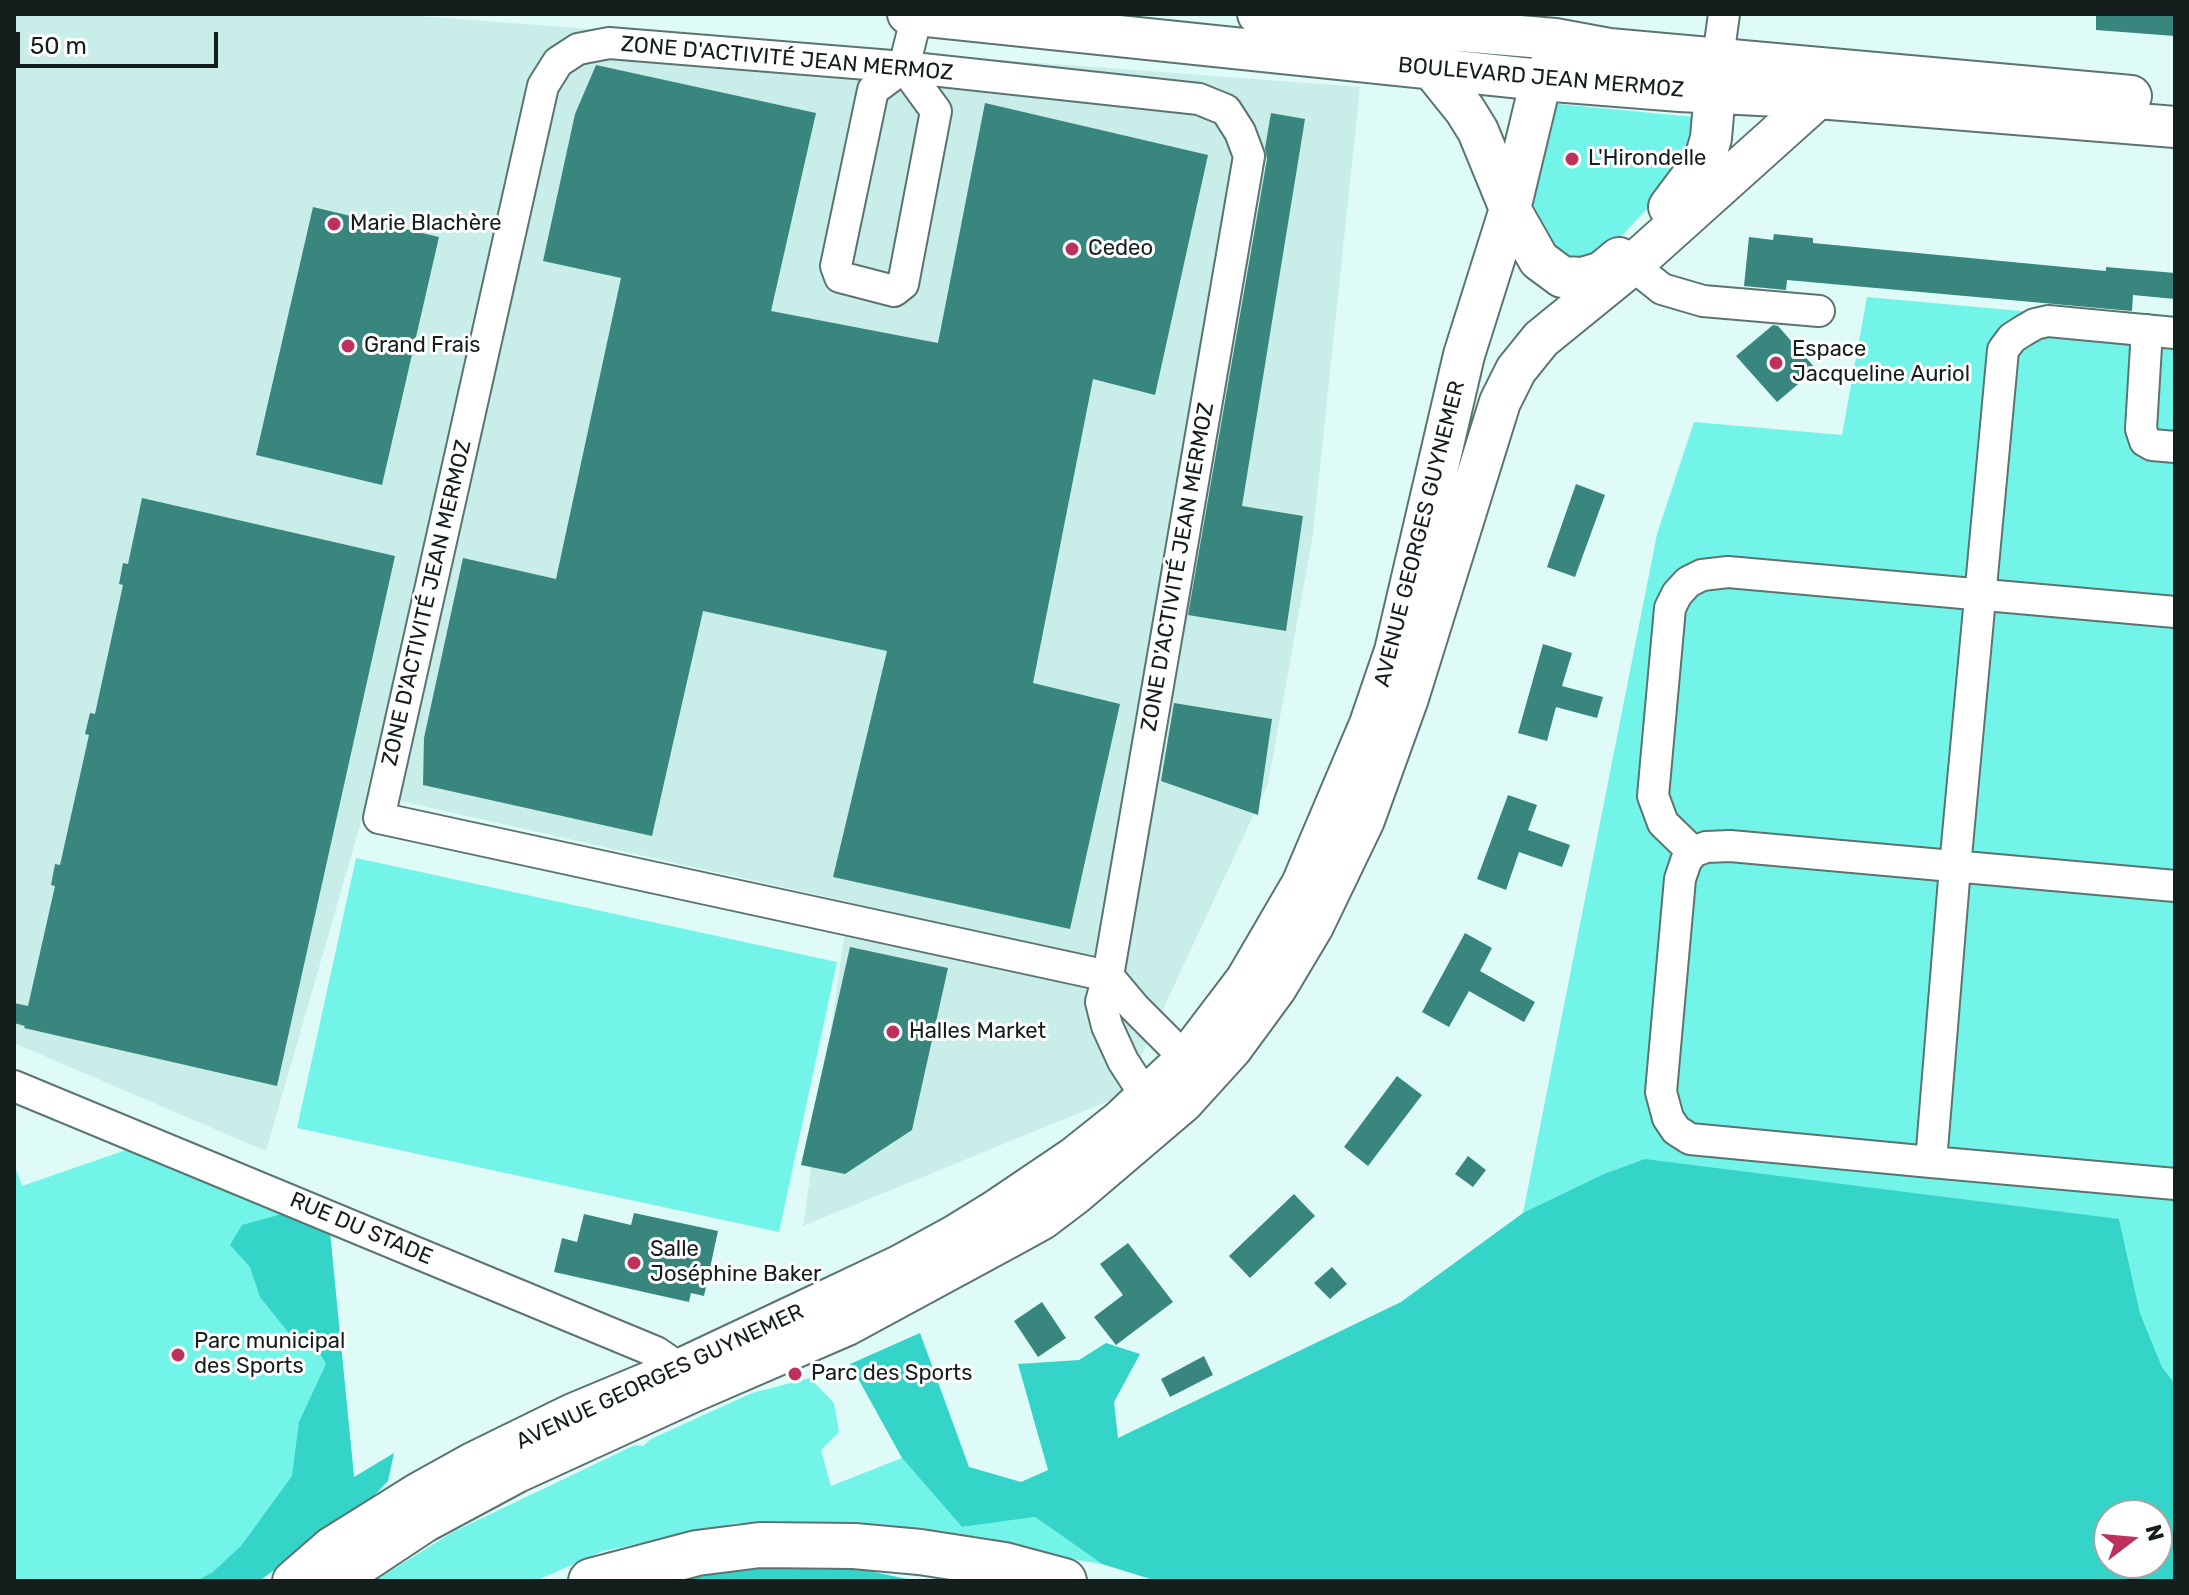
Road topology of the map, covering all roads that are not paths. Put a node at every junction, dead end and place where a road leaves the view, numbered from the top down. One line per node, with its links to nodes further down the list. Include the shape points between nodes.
1 (908, 14): 4 (main road, BOULEVARD JEAN MERMOZ)
2 (1258, 14): 5 (main road, BOULEVARD JEAN MERMOZ)
3 (1724, 14): 9 (street)
4 (917, 15): 7 (street); 8 (main road, BOULEVARD JEAN MERMOZ)
5 (1458, 23): 6 (main road, BOULEVARD JEAN MERMOZ)
6 (1552, 48): 8 (main road, BOULEVARD JEAN MERMOZ); 9 (main road, BOULEVARD JEAN MERMOZ); 9 (main road, BOULEVARD JEAN MERMOZ, via 1609,49); 13 (main road, AVENUE GEORGES GUYNEMER)
7 (904, 67): 7 (street, via 873,90 836,266 840,277 894,291 903,284 936,111); 23 (street, ZONE D'ACTIVITÉ JEAN MERMOZ, via 1199,99 1226,110 1249,156); 23 (street, ZONE D'ACTIVITÉ JEAN MERMOZ, via 609,43 578,49 558,62 543,86 379,818)
8 (1432, 69): 13 (main road, via 1478,131)
9 (1717, 75): 10 (main road, BOULEVARD JEAN MERMOZ); 11 (main road, BOULEVARD JEAN MERMOZ); 14 (main road, via 1705,159)
10 (1818, 98): 12 (main road, BOULEVARD JEAN MERMOZ); 14 (main road, AVENUE GEORGES GUYNEMER, via 1689,214)
11 (2175, 100)
12 (2175, 127)
13 (1510, 209): 14 (main road, via 1539,260 1562,277 1583,278); 25 (main road, AVENUE GEORGES GUYNEMER, via 1464,355 1395,651 1370,724 1302,884 1246,980)
14 (1627, 256): 15 (street, via 1662,289 1703,301); 24 (main road, AVENUE GEORGES GUYNEMER, via 1516,370 1495,417 1408,698 1364,820 1313,926)
15 (1819, 311)
16 (2161, 332): 17 (street, via 2141,429 2152,445); 18 (street, via 2048,321 2012,338 2003,350)
17 (2175, 447)
18 (1981, 595): 19 (street); 20 (street, via 1713,571 1688,582 1670,608 1653,796 1663,823); 21 (street)
19 (2175, 612)
20 (1693, 852): 21 (street, via 1730,846); 28 (street, via 1680,879 1661,1092 1676,1130 1690,1139)
21 (1955, 867): 22 (street); 28 (street)
22 (2175, 886)
23 (1108, 976): 25 (street); 27 (street, ZONE D'ACTIVITÉ JEAN MERMOZ, via 1101,1002 1107,1026)
24 (1232, 1048): 25 (main road); 30 (main road, AVENUE GEORGES GUYNEMER, via 1183,1102)
25 (1186, 1059): 27 (main road, AVENUE GEORGES GUYNEMER)
26 (14, 1086): 31 (street, RUE DU STADE, via 656,1352)
27 (1147, 1098): 30 (main road, via 1133,1135 1085,1173); 31 (main road, AVENUE GEORGES GUYNEMER, via 1075,1157 956,1235)
28 (1931, 1162): 29 (street)
29 (2175, 1184)
30 (1042, 1219): 31 (main road, via 847,1325)
31 (687, 1380): 33 (main road, AVENUE GEORGES GUYNEMER, via 573,1414 419,1493 331,1548); 34 (main road, AVENUE GEORGES GUYNEMER, via 438,1515)
32 (854, 1546): 35 (highway, via 734,1547); 36 (highway); 37 (highway, via 977,1560)
33 (293, 1581)
34 (335, 1581)
35 (591, 1581)
36 (1000, 1581)
37 (1064, 1581)

